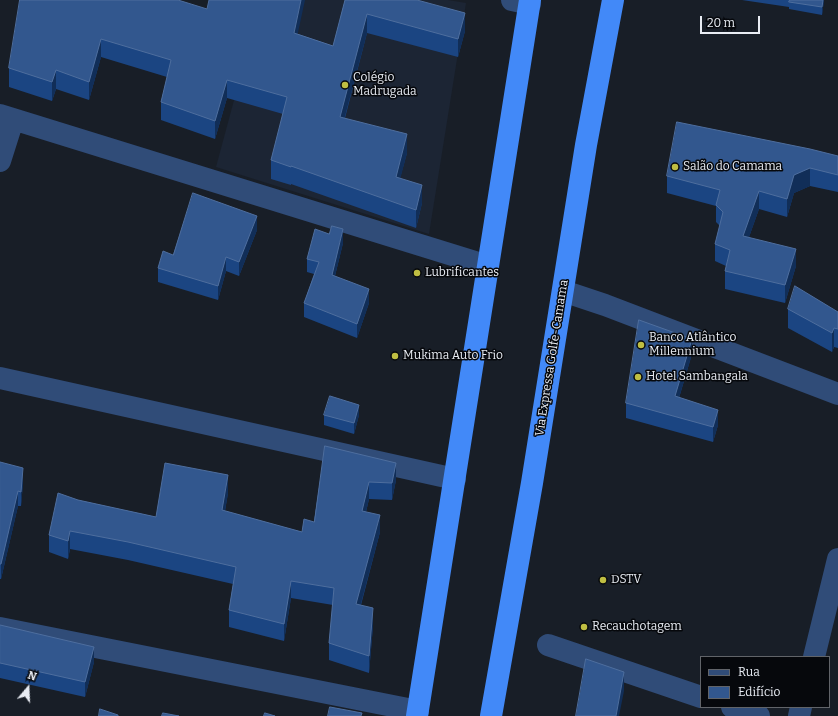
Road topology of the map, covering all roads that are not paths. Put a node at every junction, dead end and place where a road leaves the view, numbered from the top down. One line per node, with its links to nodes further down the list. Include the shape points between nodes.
1 (612, 0): 6 (highway, Via Expressa Golfe-Camama)
2 (524, 1): 5 (highway)
3 (6, 118): 4 (street); 5 (street)
4 (0, 161)
5 (488, 266): 9 (highway)
6 (563, 291): 8 (street); 17 (highway, Via Expressa Golfe-Camama)
7 (0, 378): 9 (street)
8 (838, 394)
9 (454, 478): 16 (highway)
10 (838, 559): 13 (street)
11 (0, 628): 16 (street)
12 (548, 645): 14 (street)
13 (814, 656)
14 (700, 697)
15 (735, 708): 18 (street)
16 (418, 713)
17 (491, 716)
18 (759, 716)

